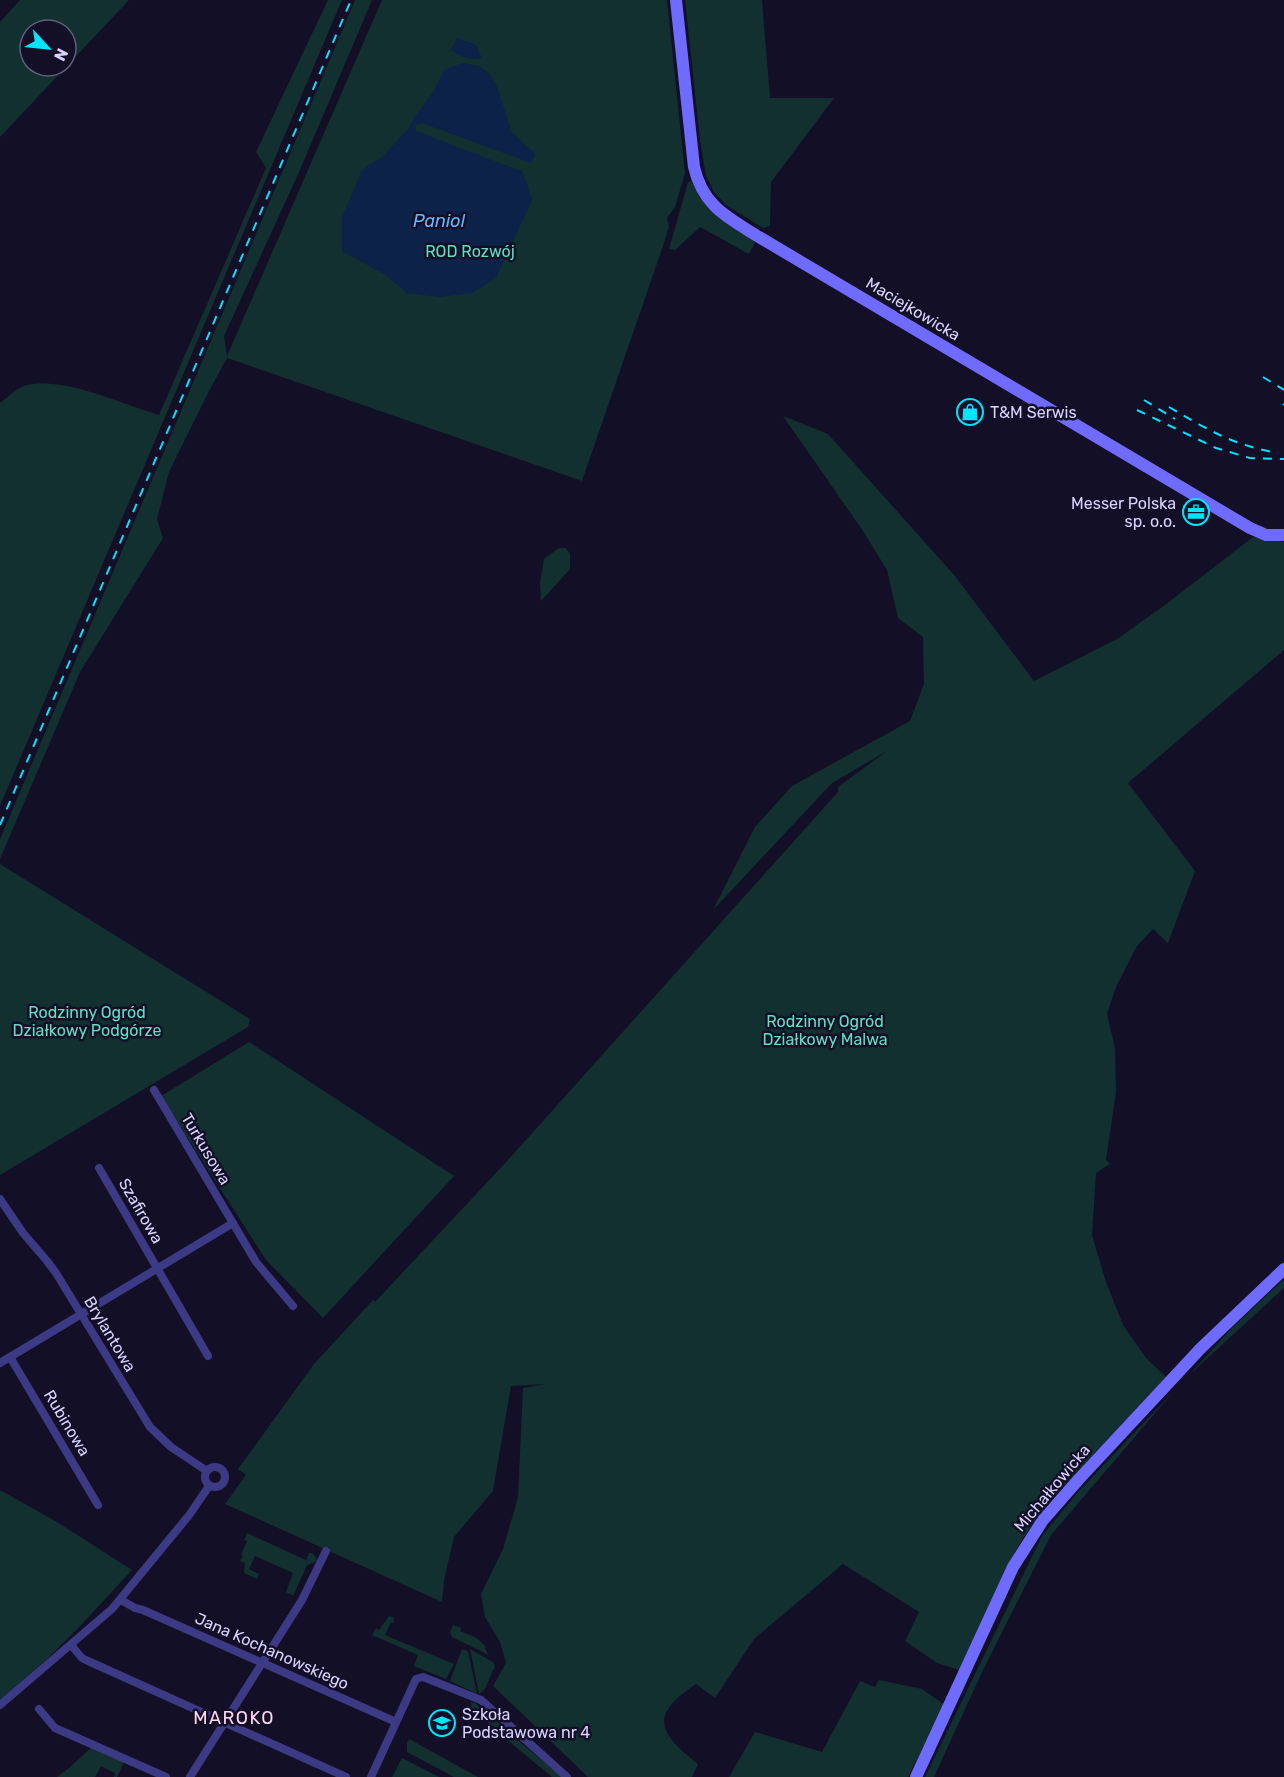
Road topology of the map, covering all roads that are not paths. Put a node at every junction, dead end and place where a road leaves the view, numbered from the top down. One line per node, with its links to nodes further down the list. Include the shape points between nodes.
1 (676, 0): 2 (street, Maciejkowicka, via 694,166 699,184 713,205 769,243 1250,528 1266,535)
2 (1284, 535)
3 (154, 1090): 6 (street, Turkusowa)
4 (99, 1168): 7 (street, Szafirowa)
5 (0, 1199): 10 (street, Brylantowa, via 47,1261)
6 (233, 1223): 7 (street); 9 (street, Turkusowa, via 256,1262)
7 (157, 1268): 10 (street, Szafirowa); 11 (street, Szafirowa)
8 (1284, 1269): 30 (street, Michałkowicka, via 1201,1348 1043,1520 1013,1567)
9 (293, 1306)
10 (81, 1315): 12 (street); 14 (street, Brylantowa, via 150,1427)
11 (208, 1356)
12 (10, 1357): 13 (street); 16 (street, Rubinowa)
13 (0, 1363)
14 (207, 1471): 15 (street, via 205,1479); 15 (street, via 218,1467 226,1476 217,1488)
15 (209, 1486): 18 (street)
16 (98, 1505)
17 (326, 1551): 20 (street, via 302,1600)
18 (121, 1600): 19 (street); 20 (street, Jana Kochanowskiego)
19 (71, 1645): 21 (street); 23 (street, via 82,1658)
20 (263, 1663): 23 (street); 24 (street, Jana Kochanowskiego)
21 (0, 1705)
22 (39, 1709): 25 (street, via 55,1728)
23 (224, 1722): 26 (street); 27 (street)
24 (396, 1722): 28 (street); 29 (street, via 416,1679 423,1677 481,1700)
25 (166, 1777)
26 (190, 1777)
27 (346, 1777)
28 (371, 1777)
29 (567, 1777)
30 (916, 1777)

